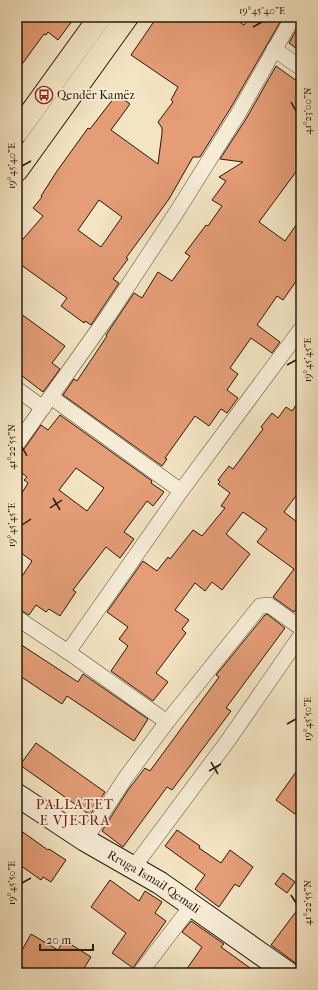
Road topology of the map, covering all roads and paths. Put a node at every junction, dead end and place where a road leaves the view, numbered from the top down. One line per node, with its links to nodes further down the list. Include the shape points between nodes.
1 (100, 17): 6 (main road)
2 (127, 17): 7 (main road)
3 (293, 17): 4 (street)
4 (274, 49): 5 (street); 10 (street, via 238,114 176,213)
5 (301, 68)
6 (17, 132)
7 (17, 170)
8 (301, 329): 12 (street)
9 (17, 389): 10 (street)
10 (47, 402): 11 (street); 12 (street)
11 (17, 444)
12 (181, 492): 16 (street)
13 (17, 618): 16 (street)
14 (301, 628): 17 (street, via 269,605 260,606)
15 (301, 635): 20 (street, via 227,742)
16 (68, 652): 17 (street)
17 (167, 722): 19 (street, via 126,777)
18 (17, 795): 19 (street, Rruga Ismail Qemali)
19 (85, 840): 20 (street, Rruga Ismail Qemali)
20 (133, 868): 21 (street, Rruga Ismail Qemali)
21 (192, 905): 22 (street); 23 (street, Rruga Ismail Qemali)
22 (140, 973)
23 (288, 973)

